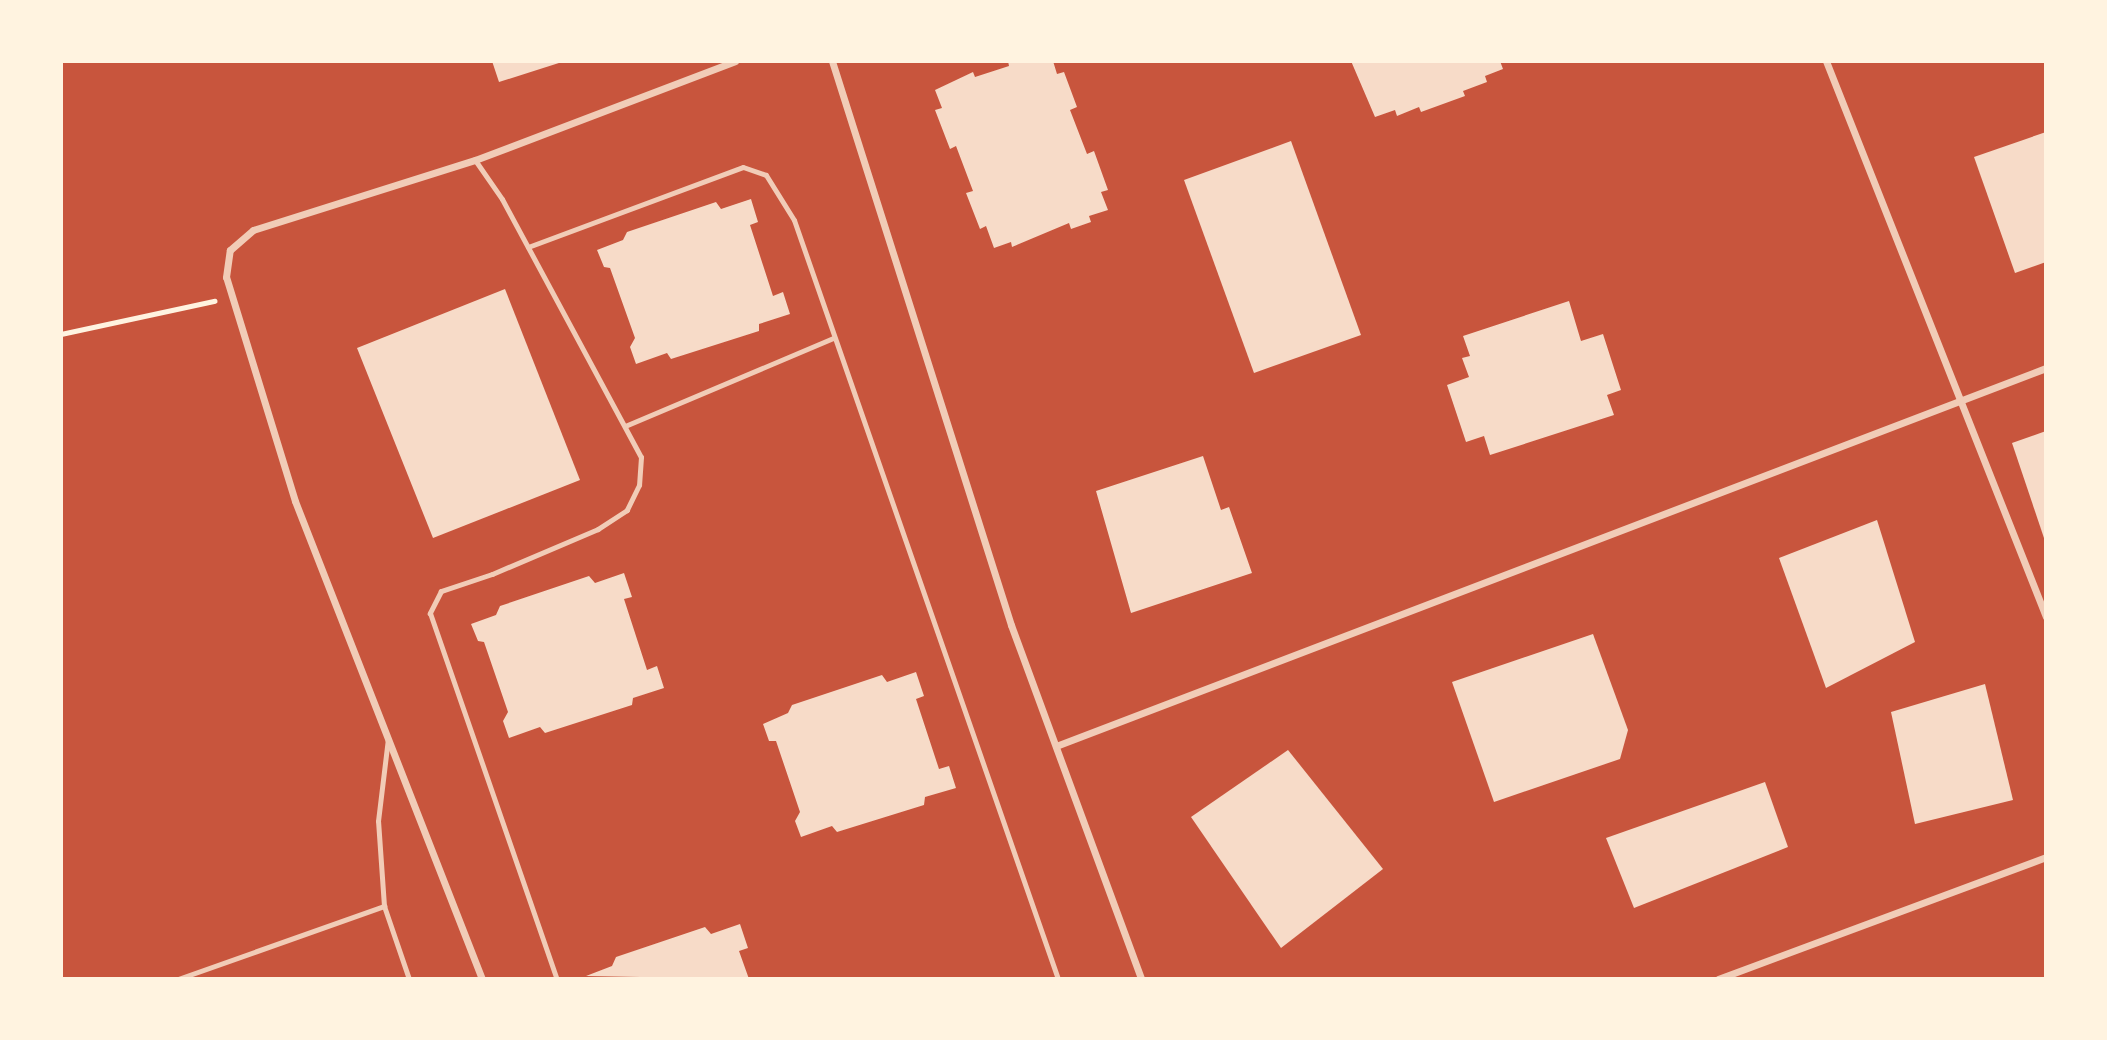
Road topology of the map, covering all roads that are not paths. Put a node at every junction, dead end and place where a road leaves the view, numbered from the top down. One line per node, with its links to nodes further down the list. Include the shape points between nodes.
1 (735, 61): 4 (street)
2 (832, 61): 12 (street, via 1011,625)
3 (1826, 61): 8 (street)
4 (475, 160): 5 (lane); 11 (street, via 254,230 230,250 226,277 295,500)
5 (528, 247): 6 (lane, via 743,167 765,175 794,220); 9 (lane)
6 (833, 338): 9 (lane); 19 (lane)
7 (2046, 368): 8 (street)
8 (1959, 400): 10 (street); 12 (street)
9 (625, 426): 18 (lane, via 641,457 639,485 628,510 598,529 441,591 430,613)
10 (2046, 617)
11 (388, 738): 14 (lane, via 378,821); 17 (street)
12 (1056, 746): 20 (street)
13 (2046, 857): 21 (street)
14 (384, 906): 15 (lane); 16 (lane)
15 (177, 979)
16 (409, 979)
17 (482, 979)
18 (557, 979)
19 (1058, 979)
20 (1141, 979)
21 (1718, 979)

